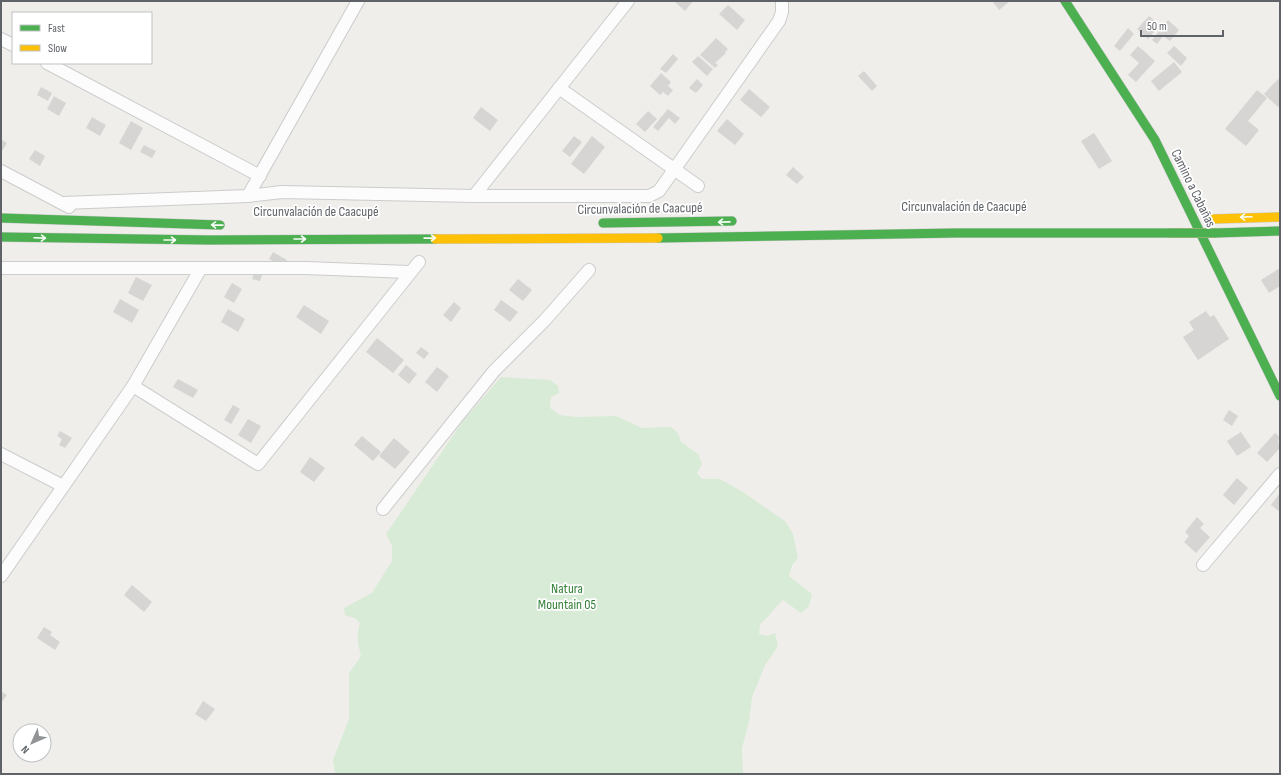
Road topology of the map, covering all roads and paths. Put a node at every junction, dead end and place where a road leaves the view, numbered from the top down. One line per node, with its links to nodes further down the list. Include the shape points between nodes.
1 (358, 1): 11 (street)
2 (628, 1): 8 (street)
3 (782, 1): 9 (street, via 779,21)
4 (1065, 1): 31 (main road, Camino a Cabañas, via 1154,140)
5 (1, 39): 6 (street)
6 (12, 44)
7 (49, 64): 11 (street)
8 (559, 88): 9 (street); 14 (street)
9 (673, 169): 12 (street); 14 (street, via 659,191 649,196)
10 (1, 171): 15 (street)
11 (260, 176): 13 (street)
12 (698, 186)
13 (248, 196): 14 (street, via 282,192); 15 (street)
14 (474, 196)
15 (62, 203): 20 (street)
16 (1280, 217): 18 (main road, one-way to 18)
17 (1, 218): 20 (main road)
18 (1184, 220)
19 (745, 221): 21 (main road, Circunvalación de Caacupé, one-way to 21)
20 (98, 222): 22 (main road, one-way to 20)
21 (597, 223)
22 (230, 225)
23 (1280, 231): 24 (main road, Circunvalación de Caacupé, one-way to 23, bridge, via 217,240 666,238)
24 (1, 237)
25 (419, 262): 29 (street)
26 (1, 268): 27 (street)
27 (201, 268): 29 (street, via 306,268); 30 (street)
28 (589, 270): 35 (street, via 545,320 494,371)
29 (409, 272): 30 (street, via 258,464)
30 (133, 386): 34 (street)
31 (1280, 396)
32 (1, 454): 34 (street)
33 (1280, 474): 36 (street)
34 (63, 486): 37 (street)
35 (383, 510)
36 (1203, 565)
37 (1, 576)

